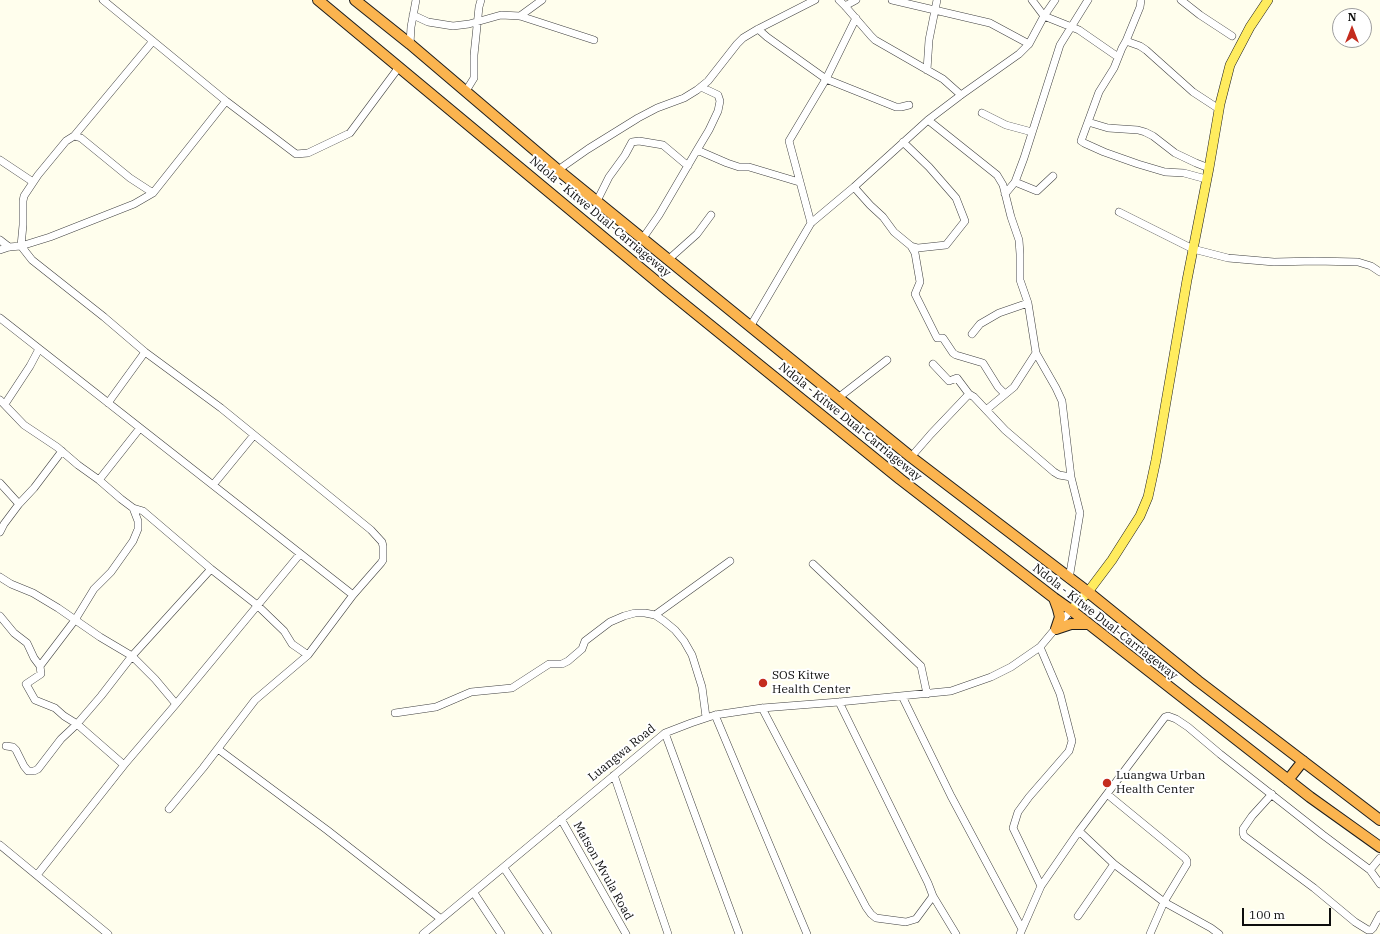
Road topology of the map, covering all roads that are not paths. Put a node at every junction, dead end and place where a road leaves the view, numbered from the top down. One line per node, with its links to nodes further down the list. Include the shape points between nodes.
1 (103, 0): 29 (street)
2 (318, 0): 34 (highway, Ndola - Kitwe Dual-Carriageway)
3 (355, 0): 31 (highway, Ndola - Kitwe Dual-Carriageway)
4 (416, 0): 20 (street)
5 (482, 0): 24 (street)
6 (542, 0): 21 (street)
7 (815, 0): 26 (street)
8 (839, 0): 18 (street)
9 (856, 0): 18 (street)
10 (892, 0): 19 (street)
11 (937, 0): 19 (street)
12 (1032, 0): 22 (street)
13 (1055, 0): 22 (street)
14 (1088, 0): 25 (street)
15 (1141, 0): 30 (street)
16 (1180, 0): 27 (street)
17 (1268, 0): 42 (main road, Luangwa Road, via 1230,65)
18 (845, 6): 23 (street)
19 (935, 11): 32 (street, via 990,23); 35 (street, via 929,40)
20 (413, 15): 24 (street, via 440,25 453,26); 31 (street)
21 (520, 16): 24 (street, via 501,15); 28 (street)
22 (1044, 16): 25 (street); 32 (street)
23 (856, 18): 35 (street, via 875,40); 36 (street)
24 (478, 21): 38 (street, via 474,78)
25 (1070, 27): 33 (street, via 1079,30); 46 (street, via 1060,45)
26 (758, 29): 36 (street); 37 (street, via 737,44)
27 (1232, 36)
28 (594, 40)
29 (153, 41): 40 (street); 47 (street)
30 (1126, 41): 33 (street); 42 (street, via 1146,50 1193,92)
31 (410, 44): 38 (highway, Ndola - Kitwe Dual-Carriageway)
32 (1029, 44): 39 (street, via 1012,60)
33 (1118, 57): 45 (street, via 1099,92)
34 (399, 67): 40 (street, via 350,133 308,153 296,154); 109 (highway, Ndola - Kitwe Dual-Carriageway, via 668,291 900,479)
35 (927, 70): 39 (street, via 943,79)
36 (826, 80): 41 (street, via 896,107); 57 (street, via 789,141)
37 (701, 87): 49 (street, via 716,93 720,101 718,111); 53 (street, via 684,98 638,118)
38 (466, 91): 53 (highway, Ndola - Kitwe Dual-Carriageway)
39 (961, 95): 44 (street)
40 (226, 101): 60 (street)
41 (909, 105)
42 (1219, 109): 52 (main road, Luangwa Road)
43 (982, 113): 46 (street, via 1006,125)
44 (928, 120): 48 (street); 61 (street, via 997,175)
45 (1088, 122): 52 (street, via 1108,128 1144,132 1175,153); 55 (street, via 1082,141 1084,143 1165,172)
46 (1032, 132): 58 (street)
47 (74, 136): 56 (street, via 66,141); 60 (street, via 81,138 130,178)
48 (903, 142): 59 (street); 69 (street, via 956,198 965,221 945,246)
49 (697, 150): 51 (street); 57 (street, via 727,164 749,167)
50 (0, 160): 56 (street)
51 (688, 166): 62 (street, via 663,145 632,142 609,177); 66 (street)
52 (1209, 168): 55 (main road, Luangwa Road)
53 (558, 170): 62 (highway, Ndola - Kitwe Dual-Carriageway)
54 (1053, 176): 58 (street, via 1037,191)
55 (1206, 179): 71 (main road, Luangwa Road)
56 (33, 182): 68 (street, via 23,201)
57 (799, 182): 65 (street)
58 (1015, 182): 61 (street)
59 (854, 186): 65 (street); 69 (street, via 884,217 894,232)
60 (153, 193): 68 (street, via 134,204)
61 (1005, 194): 75 (street, via 1018,240 1021,287)
62 (598, 201): 66 (highway, Ndola - Kitwe Dual-Carriageway)
63 (1119, 212): 71 (street)
64 (711, 215): 73 (street, via 697,234)
65 (811, 223): 77 (street)
66 (643, 238): 73 (highway, Ndola - Kitwe Dual-Carriageway)
67 (0, 240): 70 (street)
68 (21, 246): 70 (street); 80 (street, via 32,260 104,316)
69 (911, 246): 85 (street, via 915,253 920,282 915,294 936,338 943,338 956,356 983,363)
70 (9, 247): 72 (street)
71 (1193, 249): 74 (street, via 1228,258 1274,262 1358,262); 107 (main road, Luangwa Road, via 1148,497 1125,540)
72 (0, 250)
73 (669, 259): 77 (highway, Ndola - Kitwe Dual-Carriageway)
74 (1380, 272)
75 (1028, 303): 78 (street, via 999,313 980,324); 81 (street)
76 (0, 318): 79 (street)
77 (750, 326): 86 (highway, Ndola - Kitwe Dual-Carriageway)
78 (972, 334)
79 (39, 349): 87 (street, via 30,366); 88 (street)
80 (145, 352): 88 (street); 91 (street)
81 (1036, 352): 85 (street, via 1014,387); 94 (street, via 1062,401)
82 (887, 360): 86 (street)
83 (933, 364): 84 (street, via 949,381 957,378)
84 (969, 394): 89 (street); 93 (street)
85 (1005, 394): 89 (street)
86 (838, 398): 93 (highway, Ndola - Kitwe Dual-Carriageway)
87 (2, 402): 92 (street, via 24,425)
88 (108, 403): 90 (street)
89 (986, 410): 94 (street, via 1054,472)
90 (140, 428): 95 (street); 97 (street)
91 (254, 435): 97 (street); 108 (street, via 371,530 382,542 382,563)
92 (62, 451): 95 (street); 98 (street)
93 (911, 457): 106 (highway, Ndola - Kitwe Dual-Carriageway)
94 (1072, 477): 106 (street, via 1080,516)
95 (99, 480): 99 (street)
96 (0, 483): 98 (street)
97 (213, 485): 101 (street)
98 (19, 504): 100 (street)
99 (133, 508): 104 (street, via 143,511); 114 (street, via 138,529 133,541 111,572 94,590)
100 (0, 532)
101 (300, 554): 108 (street); 110 (street)
102 (730, 561): 113 (street)
103 (813, 564): 121 (street, via 921,666)
104 (212, 570): 110 (street); 119 (street)
105 (0, 577): 114 (street, via 33,593)
106 (1069, 579): 107 (highway, Ndola - Kitwe Dual-Carriageway)
107 (1088, 592): 111 (main road, Luangwa Road); 133 (highway, Ndola - Kitwe Dual-Carriageway)
108 (353, 595): 118 (street)
109 (1054, 598): 111 (highway, Ndola - Kitwe Dual-Carriageway); 116 (highway, via 1060,617)
110 (257, 605): 118 (street, via 284,631 292,644); 124 (street)
111 (1071, 610): 115 (highway, Ndola - Kitwe Dual-Carriageway); 116 (street, Luangwa Road)
112 (0, 616): 120 (street, via 14,633 27,643)
113 (655, 616): 126 (street, via 634,613 610,622 585,641 582,649 568,661 562,664 549,664 512,688 471,692 436,707); 128 (street, via 675,630 692,655 702,687)
114 (75, 620): 119 (street); 120 (street)
115 (1088, 624): 116 (highway, via 1071,624); 136 (highway, Ndola - Kitwe Dual-Carriageway)
116 (1056, 629): 117 (street, Luangwa Road)
117 (1040, 647): 121 (street, Luangwa Road, via 991,677 951,691); 151 (street, via 1060,694 1072,741 1069,751 1018,812 1013,828)
118 (308, 655): 132 (street, via 255,700)
119 (132, 656): 124 (street); 129 (street)
120 (40, 666): 129 (street, via 41,674 26,684 35,700 55,708)
121 (927, 694): 122 (street, Luangwa Road)
122 (902, 696): 123 (street, Luangwa Road); 158 (street)
123 (838, 702): 125 (street, Luangwa Road); 153 (street)
124 (176, 704): 134 (street)
125 (762, 708): 127 (street, Luangwa Road); 153 (street, via 871,914 876,918 906,922 916,919)
126 (395, 713)
127 (715, 715): 128 (street, Luangwa Road); 166 (street)
128 (706, 717): 130 (street, Luangwa Road)
129 (77, 724): 131 (street, via 34,772 28,771 13,747); 134 (street)
130 (665, 733): 135 (street, Luangwa Road); 165 (street)
131 (6, 746)
132 (218, 749): 139 (street); 157 (street)
133 (1303, 762): 136 (highway); 141 (highway, Ndola - Kitwe Dual-Carriageway)
134 (124, 765): 149 (street)
135 (614, 775): 140 (street, Luangwa Road); 164 (street)
136 (1288, 780): 144 (highway, Ndola - Kitwe Dual-Carriageway)
137 (1107, 794): 138 (street, via 1168,716 1188,727); 142 (street); 154 (street, via 1187,861)
138 (1272, 794): 148 (street); 156 (street, via 1243,829 1244,836 1368,930 1373,928)
139 (169, 809)
140 (561, 819): 147 (street, Luangwa Road); 163 (street, Matson Mvula Road)
141 (1380, 820)
142 (1079, 831): 146 (street); 151 (street)
143 (0, 845): 149 (street)
144 (1380, 847)
145 (1380, 858): 148 (street)
146 (1114, 864): 154 (street); 155 (street)
147 (504, 868): 152 (street, Luangwa Road); 162 (street)
148 (1370, 870): 150 (street)
149 (37, 875): 159 (street)
150 (1380, 884)
151 (1041, 886): 158 (street)
152 (474, 893): 157 (street, Luangwa Road); 161 (street)
153 (933, 896): 167 (street)
154 (1164, 902): 168 (street); 169 (street)
155 (1078, 916)
156 (1380, 916)
157 (441, 919): 160 (street, Luangwa Road)
158 (1021, 932)
159 (108, 934)
160 (423, 934)
161 (501, 934)
162 (548, 934)
163 (626, 934)
164 (668, 934)
165 (739, 934)
166 (807, 934)
167 (956, 934)
168 (1150, 934)
169 (1219, 934)

